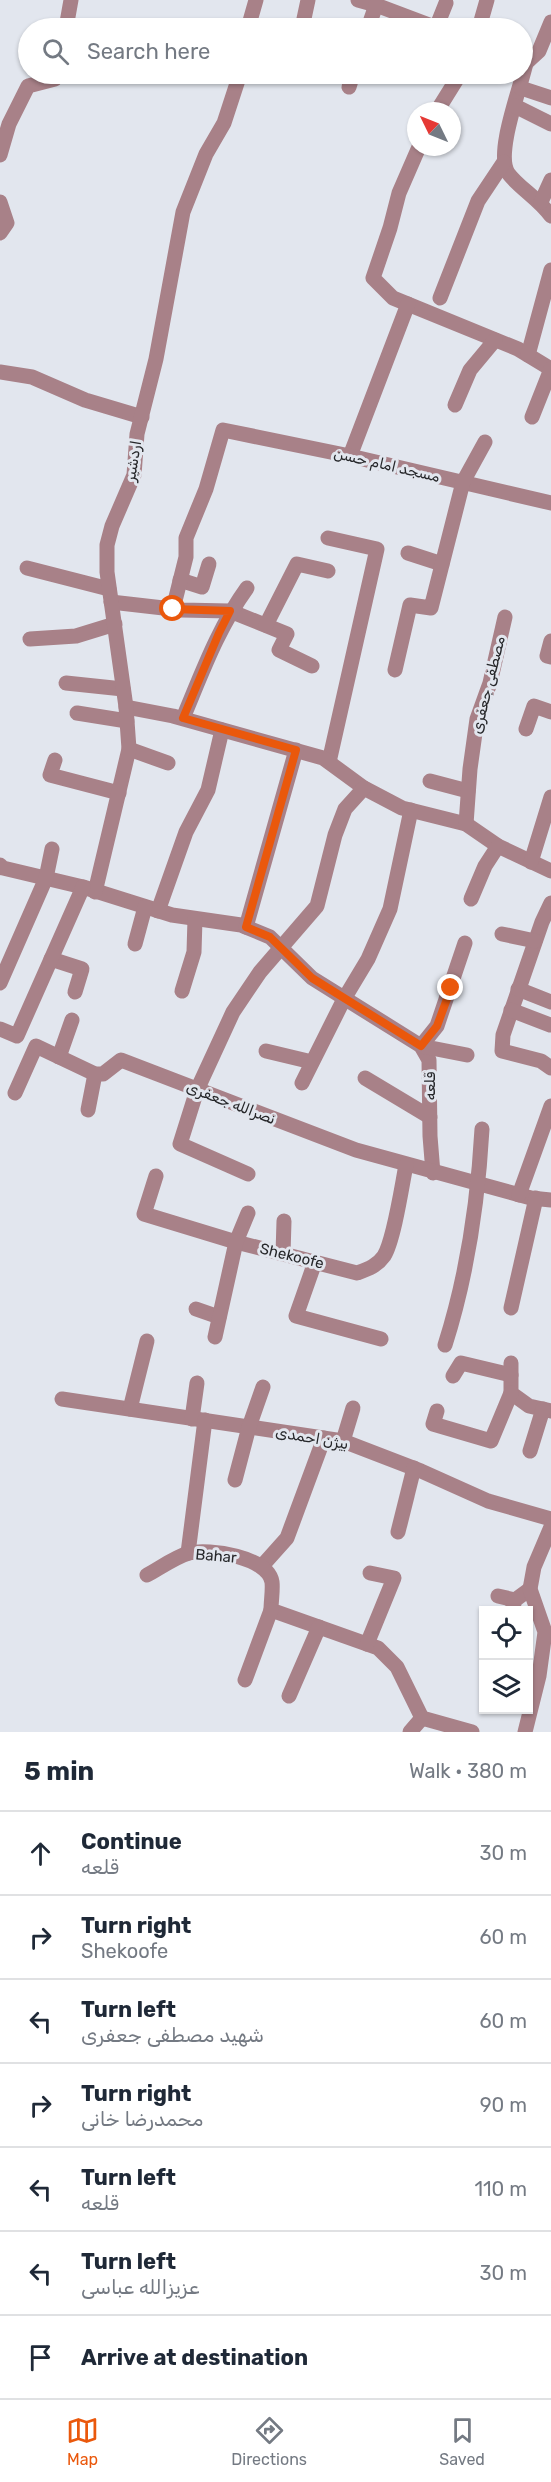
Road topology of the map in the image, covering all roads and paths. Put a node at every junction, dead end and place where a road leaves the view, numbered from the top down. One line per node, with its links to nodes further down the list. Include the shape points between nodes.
1 (71, 0): 7 (street)
2 (256, 0): 8 (street)
3 (308, 0): 9 (street)
4 (487, 0): 13 (street)
5 (366, 2): 10 (street); 11 (street)
6 (446, 3): 12 (street)
7 (68, 18)
8 (251, 18)
9 (304, 18)
10 (367, 18)
11 (409, 18)
12 (440, 18)
13 (482, 18)
14 (551, 22): 15 (street)
15 (548, 38): 16 (street)
16 (533, 56)
17 (36, 84): 26 (street, via 28,86 9,124)
18 (237, 84): 43 (street, اردشیر, via 224,123 206,154 183,212)
19 (454, 84): 23 (street)
20 (521, 84): 21 (street)
21 (521, 88): 22 (street); 24 (street)
22 (551, 98)
23 (443, 102)
24 (516, 106): 25 (street); 28 (street)
25 (551, 124)
26 (0, 155)
27 (415, 156): 36 (street, via 399,193 373,278 393,298)
28 (504, 162): 31 (street, via 508,172); 35 (street, via 478,201)
29 (551, 180): 31 (street)
30 (0, 202): 33 (street, via 7,223)
31 (541, 202): 32 (street)
32 (551, 216)
33 (0, 233)
34 (551, 270): 37 (street)
35 (440, 298)
36 (408, 304): 38 (street); 46 (street)
37 (547, 307): 39 (street)
38 (495, 340): 39 (street); 42 (street, via 470,370)
39 (528, 355): 40 (street)
40 (551, 369): 44 (street)
41 (0, 372): 43 (street, via 32,377 85,400)
42 (455, 405)
43 (142, 417): 57 (street, اردشیر, via 134,475 107,545)
44 (532, 417)
45 (485, 442): 47 (street)
46 (350, 456): 47 (street, مسجد امام حسن); 55 (street, مسجد امام حسن, via 223,430 206,489 186,538)
47 (463, 482): 48 (street, مسجد امام حسن); 52 (street)
48 (551, 503)
49 (328, 538): 79 (street, via 377,549)
50 (408, 553): 52 (street)
51 (209, 564): 55 (street, via 202,587)
52 (442, 564): 67 (street, via 431,608 411,605)
53 (27, 568): 57 (street)
54 (328, 571): 62 (street, via 297,564)
55 (180, 580): 58 (street)
56 (247, 588): 59 (street)
57 (110, 595): 58 (street); 61 (street, اردشیر)
58 (173, 609): 59 (street)
59 (230, 611): 62 (street); 73 (street)
60 (505, 617): 83 (street, مصطفی جعفری, via 490,683 477,719)
61 (115, 624): 63 (street, via 76,636); 69 (street, اردشیر)
62 (266, 625): 66 (street, via 287,634 279,650)
63 (30, 639)
64 (551, 641): 65 (street, via 547,656)
65 (551, 657)
66 (312, 666)
67 (395, 670)
68 (66, 683): 69 (street)
69 (123, 689): 72 (street, اردشیر)
70 (551, 712): 74 (street, via 534,706)
71 (77, 713): 72 (street)
72 (126, 714): 73 (street); 76 (street, اردشیر)
73 (183, 718): 75 (street)
74 (526, 729)
75 (222, 730): 77 (street); 97 (street, via 208,790)
76 (129, 749): 80 (street); 84 (street, اردشیر)
77 (296, 750): 79 (street); 99 (street)
78 (55, 760): 84 (street, via 50,775)
79 (329, 762): 82 (street)
80 (168, 763)
81 (430, 781): 83 (street)
82 (364, 788): 86 (street); 104 (street, via 341,818 317,906)
83 (468, 791): 87 (street, مصطفی جعفری)
84 (119, 793): 94 (street, اردشیر)
85 (551, 797): 90 (street)
86 (411, 810): 87 (street); 110 (street, via 390,909 368,959)
87 (466, 824): 88 (street)
88 (498, 846): 90 (street); 95 (street)
89 (52, 849): 93 (street)
90 (531, 861): 92 (street)
91 (0, 864): 93 (street)
92 (551, 871)
93 (46, 878): 94 (street); 106 (street)
94 (89, 889): 97 (street); 105 (street, اردشیر)
95 (471, 899)
96 (551, 903): 101 (street)
97 (152, 909): 98 (street); 103 (street)
98 (195, 918): 99 (street); 108 (street, via 194,952)
99 (246, 927): 104 (street, via 270,937)
100 (502, 934): 101 (street)
101 (535, 941): 107 (street)
102 (465, 943): 116 (street, via 437,1026)
103 (135, 944)
104 (282, 948): 110 (street, via 312,978); 125 (street, via 233,1012)
105 (51, 959): 109 (street, via 82,969); 115 (street, اردشیر, via 17,1036)
106 (0, 983)
107 (518, 990): 111 (street); 112 (street)
108 (182, 991)
109 (75, 992)
110 (344, 999): 116 (street); 120 (street)
111 (551, 1002)
112 (512, 1010): 114 (street); 121 (street, via 502,1052 542,1061)
113 (72, 1020): 119 (street)
114 (550, 1025)
115 (0, 1029)
116 (421, 1046): 118 (street); 129 (street, قلعه, via 429,1060)
117 (266, 1051): 120 (street)
118 (467, 1055)
119 (59, 1057): 122 (street); 126 (street, via 36,1046)
120 (312, 1062): 124 (street)
121 (551, 1068)
122 (95, 1074): 125 (street, نصرالله جعفری, via 103,1074 121,1060); 128 (street)
123 (365, 1078): 129 (street)
124 (302, 1083)
125 (197, 1090): 131 (street, نصرالله جعفری); 133 (street, via 180,1144)
126 (15, 1093)
127 (551, 1106): 136 (street)
128 (88, 1110)
129 (430, 1117): 132 (street, قلعه)
130 (482, 1129): 135 (street)
131 (406, 1165): 132 (street, نصرالله جعفری); 142 (street, Shekoofe, via 385,1254 372,1268 357,1273)
132 (433, 1173): 135 (street)
133 (248, 1174)
134 (156, 1176): 140 (street, Shekoofe, via 144,1214)
135 (479, 1185): 136 (street); 149 (street, via 458,1304)
136 (519, 1195): 137 (street)
137 (544, 1199): 143 (street)
138 (248, 1214): 140 (street)
139 (284, 1221): 141 (street)
140 (236, 1242): 141 (street, Shekoofe); 145 (street)
141 (283, 1254): 142 (street, Shekoofe)
142 (315, 1262): 147 (street, via 296,1316)
143 (511, 1308)
144 (196, 1309): 145 (street)
145 (219, 1317): 146 (street)
146 (215, 1337)
147 (381, 1339)
148 (147, 1341): 156 (street)
149 (445, 1345)
150 (453, 1376): 153 (street, via 461,1363 511,1369)
151 (197, 1383): 159 (street)
152 (263, 1386): 160 (street)
153 (511, 1393): 157 (street, via 529,1406); 158 (street, via 491,1441 433,1424)
154 (62, 1399): 156 (street, بیژن احمدی)
155 (353, 1408): 162 (street)
156 (130, 1410): 159 (street, بیژن احمدی)
157 (547, 1410): 163 (street)
158 (437, 1411)
159 (199, 1419): 160 (street, بیژن احمدی); 169 (street)
160 (249, 1427): 161 (street, بیژن احمدی); 165 (street)
161 (324, 1438): 162 (street, بیژن احمدی); 170 (street, via 287,1539)
162 (343, 1440): 164 (street, بیژن احمدی)
163 (530, 1451)
164 (414, 1468): 166 (street, بیژن احمدی, via 488,1501); 168 (street)
165 (234, 1479)
166 (551, 1519)
167 (551, 1527): 173 (street, via 534,1567)
168 (398, 1532)
169 (188, 1553): 170 (street, Bahar, via 235,1556); 172 (street, Bahar)
170 (262, 1566): 176 (street, via 272,1580)
171 (370, 1573): 179 (street, via 394,1578)
172 (147, 1575)
173 (530, 1589): 175 (street); 177 (street)
174 (498, 1596): 175 (street)
175 (513, 1605)
176 (271, 1610): 178 (street); 180 (street)
177 (545, 1617): 185 (street, via 539,1676)
178 (319, 1627): 179 (street); 181 (street)
179 (367, 1644): 182 (street, via 378,1648 397,1667)
180 (245, 1680)
181 (289, 1696)
182 (422, 1718): 183 (street); 184 (street)
183 (411, 1732)
184 (472, 1732)
185 (525, 1732)

